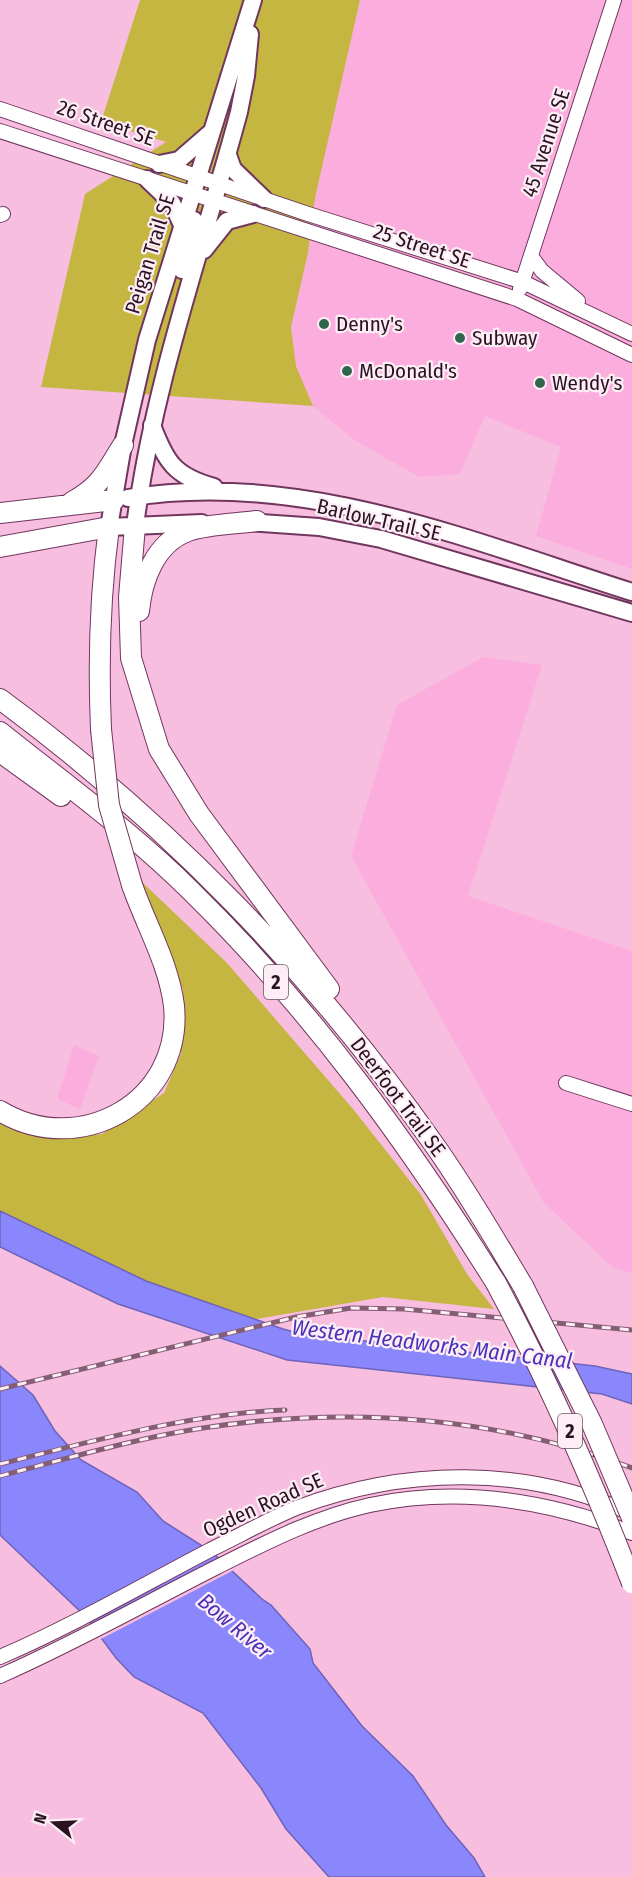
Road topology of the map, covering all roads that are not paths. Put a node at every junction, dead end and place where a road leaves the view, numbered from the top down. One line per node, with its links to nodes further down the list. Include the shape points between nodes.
1 (254, 0): 6 (main road, Peigan Trail SE); 8 (main road, Peigan Trail SE, via 246,76)
2 (614, 0): 15 (street, 45 Avenue SE)
3 (0, 98): 5 (street)
4 (0, 109): 5 (street, 26 Street SE)
5 (18, 115): 9 (street, 26 Street SE)
6 (212, 130): 9 (main road, via 183,157); 11 (main road, Peigan Trail SE)
7 (0, 131): 10 (street, 26 Street SE)
8 (228, 155): 11 (main road, Peigan Trail SE); 12 (main road, via 233,169)
9 (159, 164): 11 (street, 26 Street SE)
10 (147, 179): 11 (street, 26 Street SE); 14 (main road, via 172,202)
11 (205, 189): 12 (street, 25 Street SE); 13 (street, 25 Street SE); 14 (main road, Peigan Trail SE); 16 (main road, Peigan Trail SE); 20 (main road, via 172,315)
12 (264, 199): 17 (street, 25 Street SE)
13 (253, 213): 16 (main road, via 227,221 218,229); 18 (street, 25 Street SE)
14 (182, 225): 24 (main road, Peigan Trail SE, via 147,340)
15 (531, 256): 17 (street, 45 Avenue SE); 19 (street)
16 (194, 266): 20 (main road, Peigan Trail SE)
17 (523, 282): 18 (street, 45 Avenue SE); 19 (street, 25 Street SE)
18 (517, 299): 22 (street, 25 Street SE)
19 (587, 311): 21 (street, 25 Street SE)
20 (173, 333): 23 (main road, Peigan Trail SE)
21 (632, 334)
22 (632, 355)
23 (151, 424): 25 (main road, via 172,467 194,481); 26 (main road, Peigan Trail SE)
24 (123, 445): 27 (main road, Peigan Trail SE); 28 (highway, via 93,490)
25 (230, 491): 26 (main road, Barlow Trail SE); 34 (main road, Barlow Trail SE, via 297,498 434,529)
26 (138, 496): 27 (main road, Barlow Trail SE); 31 (main road, Peigan Trail SE)
27 (114, 500): 28 (highway); 32 (main road, Peigan Trail SE)
28 (61, 508): 29 (highway)
29 (0, 513)
30 (257, 521): 31 (main road, Barlow Trail SE); 35 (main road, Barlow Trail SE, via 381,539); 36 (highway, via 188,531 156,556 140,596)
31 (135, 526): 32 (main road, Barlow Trail SE); 36 (highway, via 129,631 131,658)
32 (109, 527): 33 (highway); 44 (highway, bridge, via 98,670 109,805 132,885 169,981 174,1006 171,1047 152,1086 115,1117 95,1124 51,1129)
33 (0, 547)
34 (632, 592)
35 (632, 613)
36 (139, 679): 41 (highway, via 150,726 177,782 350,1016)
37 (0, 699): 41 (highway, Deerfoot Trail SE / 2, via 145,817 231,900 311,986)
38 (0, 732): 40 (highway, Deerfoot Trail SE / 2, via 161,862)
39 (0, 752): 40 (highway, via 75,807)
40 (245, 946): 47 (highway, Deerfoot Trail SE / 2, bridge, via 377,1104 495,1283 573,1437)
41 (374, 1063): 45 (highway, Deerfoot Trail SE / 2, bridge, via 434,1144 523,1286 592,1424)
42 (566, 1083): 43 (street)
43 (632, 1104)
44 (0, 1111)
45 (632, 1516): 48 (street, Ogden Road SE, via 582,1494 505,1479 435,1477 392,1481 318,1500 279,1516)
46 (632, 1533): 49 (street, Ogden Road SE, via 595,1519 487,1497 434,1496 369,1505 325,1517 237,1557)
47 (632, 1583)
48 (0, 1657)
49 (0, 1676)

